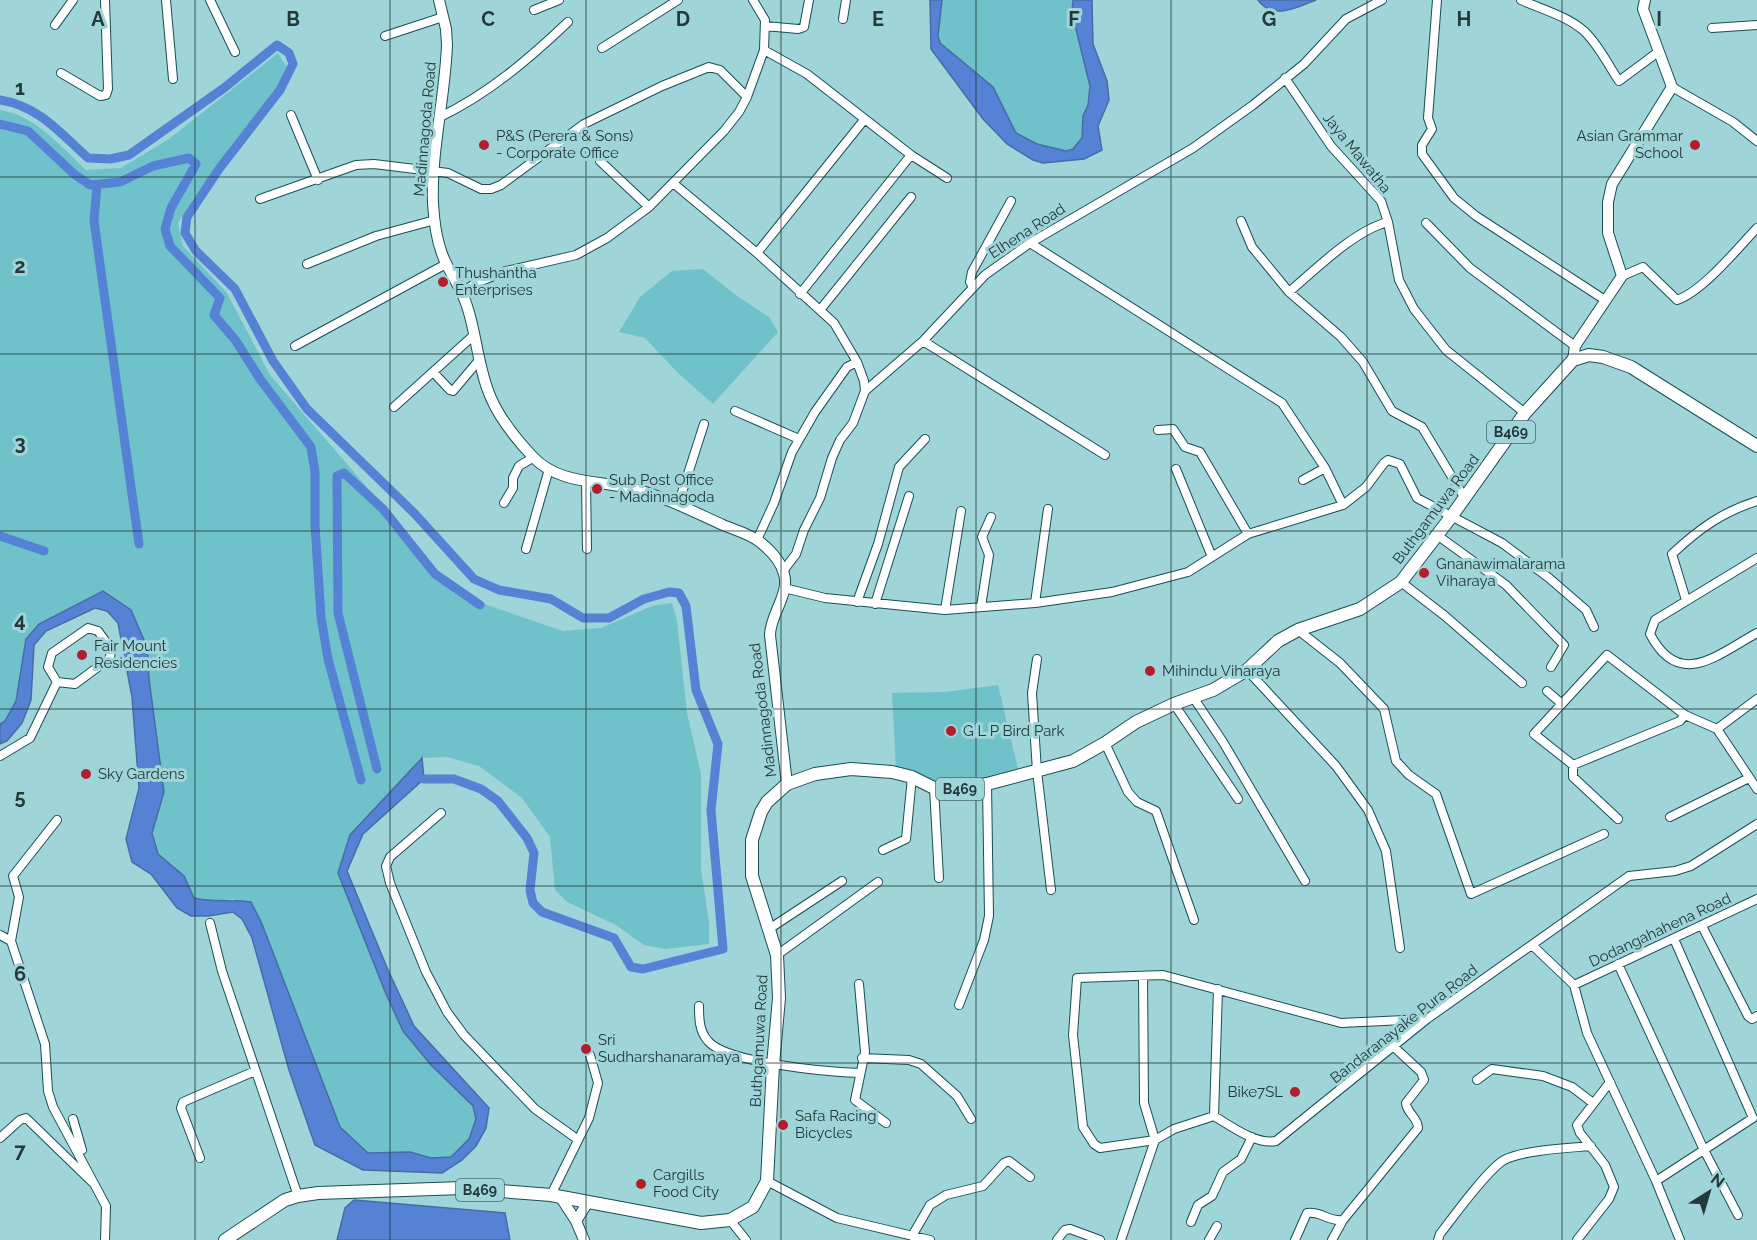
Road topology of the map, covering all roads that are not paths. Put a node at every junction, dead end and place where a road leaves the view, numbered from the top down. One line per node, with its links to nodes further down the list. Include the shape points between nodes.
1 (73, 0): 19 (street)
2 (105, 0): 28 (street, via 106,95 100,96)
3 (166, 0): 30 (street)
4 (210, 0): 27 (street)
5 (439, 0): 16 (street, Madinnagoda Road)
6 (559, 0): 15 (street)
7 (678, 0): 24 (street)
8 (809, 0): 21 (street, via 804,27)
9 (846, 0): 17 (street)
10 (1382, 0): 29 (street, Elhena Road, via 1346,19)
11 (1437, 0): 61 (street, via 1428,118 1432,129 1422,154 1454,198 1476,216)
12 (1521, 0): 26 (street, via 1583,30 1619,81)
13 (1645, 0): 26 (street, via 1643,9)
14 (752, 1): 21 (street)
15 (534, 10)
16 (443, 17): 23 (street); 34 (street, Madinnagoda Road, via 446,64)
17 (843, 19)
18 (568, 22): 34 (street, via 497,82)
19 (55, 25)
20 (1757, 25): 22 (street)
21 (765, 26): 25 (street)
22 (1712, 28)
23 (385, 36)
24 (602, 48)
25 (764, 50): 32 (street); 35 (street, via 807,74)
26 (1658, 51): 31 (street)
27 (235, 52)
28 (61, 73)
29 (1286, 78): 49 (street, Jaya Mawatha, via 1331,146 1381,201); 52 (street, Elhena Road, via 1193,147)
30 (173, 79)
31 (1672, 87): 36 (street, via 1733,122); 56 (street, via 1612,184 1608,233)
32 (747, 97): 39 (street, via 720,70 709,67 584,124 491,189 481,189 448,173); 42 (street, via 723,131)
33 (291, 116): 41 (street)
34 (440, 117): 39 (street, Madinnagoda Road)
35 (864, 120): 37 (street); 53 (street)
36 (1757, 141)
37 (911, 155): 40 (street); 60 (street)
38 (600, 161): 46 (street)
39 (434, 172): 41 (street, via 356,165); 47 (street, Madinnagoda Road)
40 (947, 178)
41 (318, 180): 44 (street)
42 (673, 183): 46 (street); 53 (street)
43 (911, 197): 62 (street)
44 (260, 199)
45 (1011, 201): 57 (street, via 972,272)
46 (649, 207): 58 (street, via 576,255 506,271)
47 (435, 220): 54 (street, via 376,236); 55 (street, Madinnagoda Road)
48 (1241, 221): 59 (street, via 1252,247)
49 (1388, 222): 59 (street, via 1346,244); 74 (street, Jaya Mawatha, via 1399,280 1414,309 1446,350)
50 (1426, 223): 66 (street, via 1470,268)
51 (1757, 228): 56 (street, via 1715,272 1677,300 1642,267)
52 (1030, 243): 57 (street, Elhena Road); 82 (street, via 1282,403)
53 (757, 254): 60 (street)
54 (307, 264)
55 (446, 264): 58 (street, Madinnagoda Road); 65 (street)
56 (1622, 276): 61 (street)
57 (973, 287): 64 (street, Elhena Road)
58 (462, 292): 63 (street, Madinnagoda Road)
59 (1289, 292): 88 (street, via 1341,337 1363,362 1392,411 1422,427)
60 (800, 294): 62 (street)
61 (1605, 300): 66 (street)
62 (820, 310): 69 (street, via 834,323)
63 (474, 335): 67 (street, Madinnagoda Road); 70 (street)
64 (923, 341): 71 (street, Elhena Road); 80 (street)
65 (295, 346)
66 (1575, 346): 68 (street)
67 (480, 359): 70 (street, via 453,390); 81 (street, Madinnagoda Road, via 495,406)
68 (1573, 360): 74 (main road, Buthgamuwa Road / B469); 79 (main road, via 1589,355 1631,367)
69 (857, 362): 71 (street); 77 (street, via 847,367)
70 (433, 372): 72 (street)
71 (866, 391): 104 (street, Elhena Road, via 832,458 796,554)
72 (394, 407)
73 (735, 411): 77 (street)
74 (1526, 413): 88 (main road, Buthgamuwa Road / B469)
75 (704, 424): 91 (street)
76 (1158, 430): 97 (street, via 1173,429 1185,447 1200,452)
77 (799, 439): 99 (street)
78 (925, 439): 108 (street, via 899,467)
79 (1757, 446)
80 (1105, 455)
81 (534, 457): 84 (street, Madinnagoda Road); 90 (street, via 519,466)
82 (1325, 468): 85 (street); 92 (street)
83 (1176, 469): 102 (street)
84 (549, 470): 86 (street, Madinnagoda Road); 100 (street)
85 (1303, 480)
86 (586, 481): 91 (street, Madinnagoda Road, via 635,489); 101 (street)
87 (909, 496): 110 (street)
88 (1464, 498): 96 (main road, Buthgamuwa Road / B469)
89 (1757, 501): 107 (street, via 1698,530 1672,554)
90 (504, 503)
91 (678, 505): 99 (street, Madinnagoda Road)
92 (1343, 505): 96 (street, via 1366,488 1388,460 1400,464 1417,498); 97 (street)
93 (1047, 509): 109 (street)
94 (962, 511): 112 (street)
95 (991, 517): 111 (street, via 982,537 989,555)
96 (1450, 517): 98 (main road, Buthgamuwa Road / B469); 113 (street, via 1502,543 1549,578 1586,610)
97 (1248, 534): 102 (street)
98 (1437, 535): 105 (main road, Buthgamuwa Road / B469); 117 (street, via 1506,585 1564,645)
99 (757, 540): 104 (street, Madinnagoda Road)
100 (526, 549)
101 (587, 549)
102 (1212, 557): 109 (street, via 1188,572 1164,579 1113,592)
103 (1757, 558): 107 (street)
104 (783, 571): 106 (street, Madinnagoda Road)
105 (1401, 582): 114 (main road, Buthgamuwa Road / B469, via 1360,609); 120 (street)
106 (784, 588): 108 (street); 134 (street, Madinnagoda Road, via 771,621 770,635)
107 (1686, 600): 115 (street, via 1655,620 1650,634 1671,659 1696,665)
108 (857, 602): 110 (street)
109 (1035, 603): 111 (street)
110 (875, 604): 112 (street)
111 (981, 607): 112 (street)
112 (945, 610)
113 (1594, 627)
114 (1298, 630): 118 (main road, Buthgamuwa Road / B469, via 1278,641); 144 (street, via 1340,663 1384,709 1396,761 1436,794 1471,894)
115 (1757, 633)
116 (1037, 659): 131 (street, via 1032,693)
117 (1551, 667)
118 (1247, 670): 122 (main road, Buthgamuwa Road / B469); 160 (street, via 1336,766 1368,810 1386,851)
119 (57, 682): 119 (street, via 75,684 110,658 111,649 98,631 88,628 52,653 48,667); 129 (street, via 30,738)
120 (1522, 683)
121 (1547, 691): 125 (street)
122 (1193, 697): 124 (main road, Buthgamuwa Road / B469); 148 (street)
123 (1757, 699): 127 (street)
124 (1173, 704): 128 (main road, Buthgamuwa Road / B469); 138 (street)
125 (1562, 704): 126 (street, via 1607,655); 130 (street, via 1534,734)
126 (1685, 715): 127 (street); 130 (street, via 1680,721)
127 (1717, 729): 133 (street)
128 (1105, 743): 131 (main road, Buthgamuwa Road / B469, via 1073,761); 152 (street, via 1128,792 1155,811)
129 (0, 756)
130 (1573, 765): 141 (street, via 1573,777)
131 (1037, 771): 135 (main road, Buthgamuwa Road / B469); 150 (street)
132 (912, 777): 134 (main road, Buthgamuwa Road / B469, via 892,771 851,769 815,774); 136 (main road, Buthgamuwa Road / B469); 145 (street, via 906,840)
133 (1749, 778): 137 (street); 140 (street)
134 (787, 784): 155 (main road, Buthgamuwa Road / B469, via 764,807 752,840 752,876)
135 (987, 784): 136 (main road, Buthgamuwa Road / B469, via 952,790); 167 (street, via 989,916 984,940)
136 (934, 788): 146 (street)
137 (1757, 789)
138 (1238, 799)
139 (441, 813): 186 (street, via 390,857 386,866 426,972 464,1035 535,1109)
140 (1671, 817)
141 (1618, 819)
142 (57, 820): 158 (street, via 12,876 20,897)
143 (1757, 824): 159 (street, Bandaranayake Pura Road, via 1691,866 1629,876)
144 (1604, 834)
145 (883, 850)
146 (939, 878)
147 (842, 881): 155 (street)
148 (1305, 881)
149 (878, 882): 161 (street)
150 (1051, 890)
151 (1757, 899): 154 (street, Dodangahahena Road)
152 (1194, 920)
153 (210, 923): 175 (street)
154 (1702, 926): 157 (street, Dodangahahena Road); 169 (street, via 1748,1016)
155 (769, 930): 161 (main road, Buthgamuwa Road / B469)
156 (0, 935): 158 (street)
157 (1674, 939): 162 (street, Dodangahahena Road); 189 (street, via 1753,1118)
158 (11, 941): 194 (street, via 45,1044 53,1107)
159 (1532, 945): 165 (street); 170 (street, Bandaranayake Pura Road)
160 (1400, 948)
161 (777, 955): 174 (main road, Buthgamuwa Road / B469, via 779,998)
162 (1618, 964): 165 (street, Dodangahahena Road); 189 (street)
163 (1143, 976): 166 (street, via 1163,975); 187 (street, via 1144,1103); 187 (street, via 1077,978 1073,1035 1083,1127 1094,1144 1100,1148)
164 (859, 984): 173 (street, via 865,1052)
165 (1574, 985): 178 (street, via 1587,1033)
166 (1218, 989): 170 (street, via 1341,1023); 180 (street)
167 (958, 1005)
168 (699, 1006): 174 (street, via 700,1026 708,1042 721,1050)
169 (1757, 1016)
170 (1427, 1019): 171 (street, Bandaranayake Pura Road)
171 (1394, 1047): 184 (street, Bandaranayake Pura Road, via 1276,1141 1268,1143); 200 (street, via 1421,1072 1424,1080 1406,1103 1418,1121 1418,1128)
172 (590, 1054): 186 (street, via 598,1083)
173 (862, 1058): 176 (street); 182 (street, via 909,1060 921,1065 957,1096)
174 (773, 1065): 176 (street); 192 (main road, Buthgamuwa Road / B469)
175 (255, 1071): 190 (street, via 183,1102 181,1108); 195 (street)
176 (859, 1073): 183 (street, via 855,1100)
177 (1477, 1080): 179 (street, via 1492,1069 1543,1076 1572,1087)
178 (1610, 1082): 179 (street); 193 (street)
179 (1593, 1103): 188 (street, via 1577,1125)
180 (1214, 1116): 184 (street, Bandaranayake Pura Road); 187 (street, via 1174,1129)
181 (73, 1119): 194 (street, via 78,1143)
182 (971, 1119)
183 (886, 1123)
184 (1252, 1137): 202 (street, via 1241,1159 1223,1172 1212,1196 1198,1205)
185 (0, 1138): 194 (street, via 26,1118)
186 (577, 1139): 196 (street)
187 (1155, 1140): 212 (street)
188 (1591, 1146): 216 (street, via 1521,1154 1503,1160); 217 (street, via 1614,1187)
189 (1704, 1150): 193 (street); 198 (street)
190 (200, 1158)
191 (1030, 1177): 204 (street, via 1009,1161 1004,1163 983,1186 946,1195 930,1204)
192 (767, 1181): 199 (main road, Buthgamuwa Road / B469, via 753,1208); 204 (street, via 837,1218)
193 (1656, 1181): 218 (street)
194 (98, 1189): 205 (street, via 106,1206)
195 (298, 1196): 196 (main road, Buthgamuwa Road / B469, via 462,1188); 206 (main road, Buthgamuwa Road / B469, via 285,1200)
196 (556, 1196): 197 (main road, Buthgamuwa Road / B469); 201 (street)
197 (588, 1202): 199 (main road, Buthgamuwa Road / B469, via 701,1224); 201 (street)
198 (1738, 1215)
199 (730, 1220): 208 (street)
200 (1343, 1220): 214 (street, via 1307,1213); 215 (street)
201 (576, 1221): 207 (street)
202 (1191, 1222)
203 (1217, 1226): 213 (street)
204 (912, 1236): 209 (street)
205 (105, 1240)
206 (225, 1240)
207 (584, 1240)
208 (746, 1240)
209 (930, 1240)
210 (1057, 1240): 211 (street, via 1070,1229)
211 (1100, 1240)
212 (1120, 1240)
213 (1209, 1240)
214 (1295, 1240)
215 (1332, 1240)
216 (1438, 1240)
217 (1577, 1240)
218 (1680, 1240)

